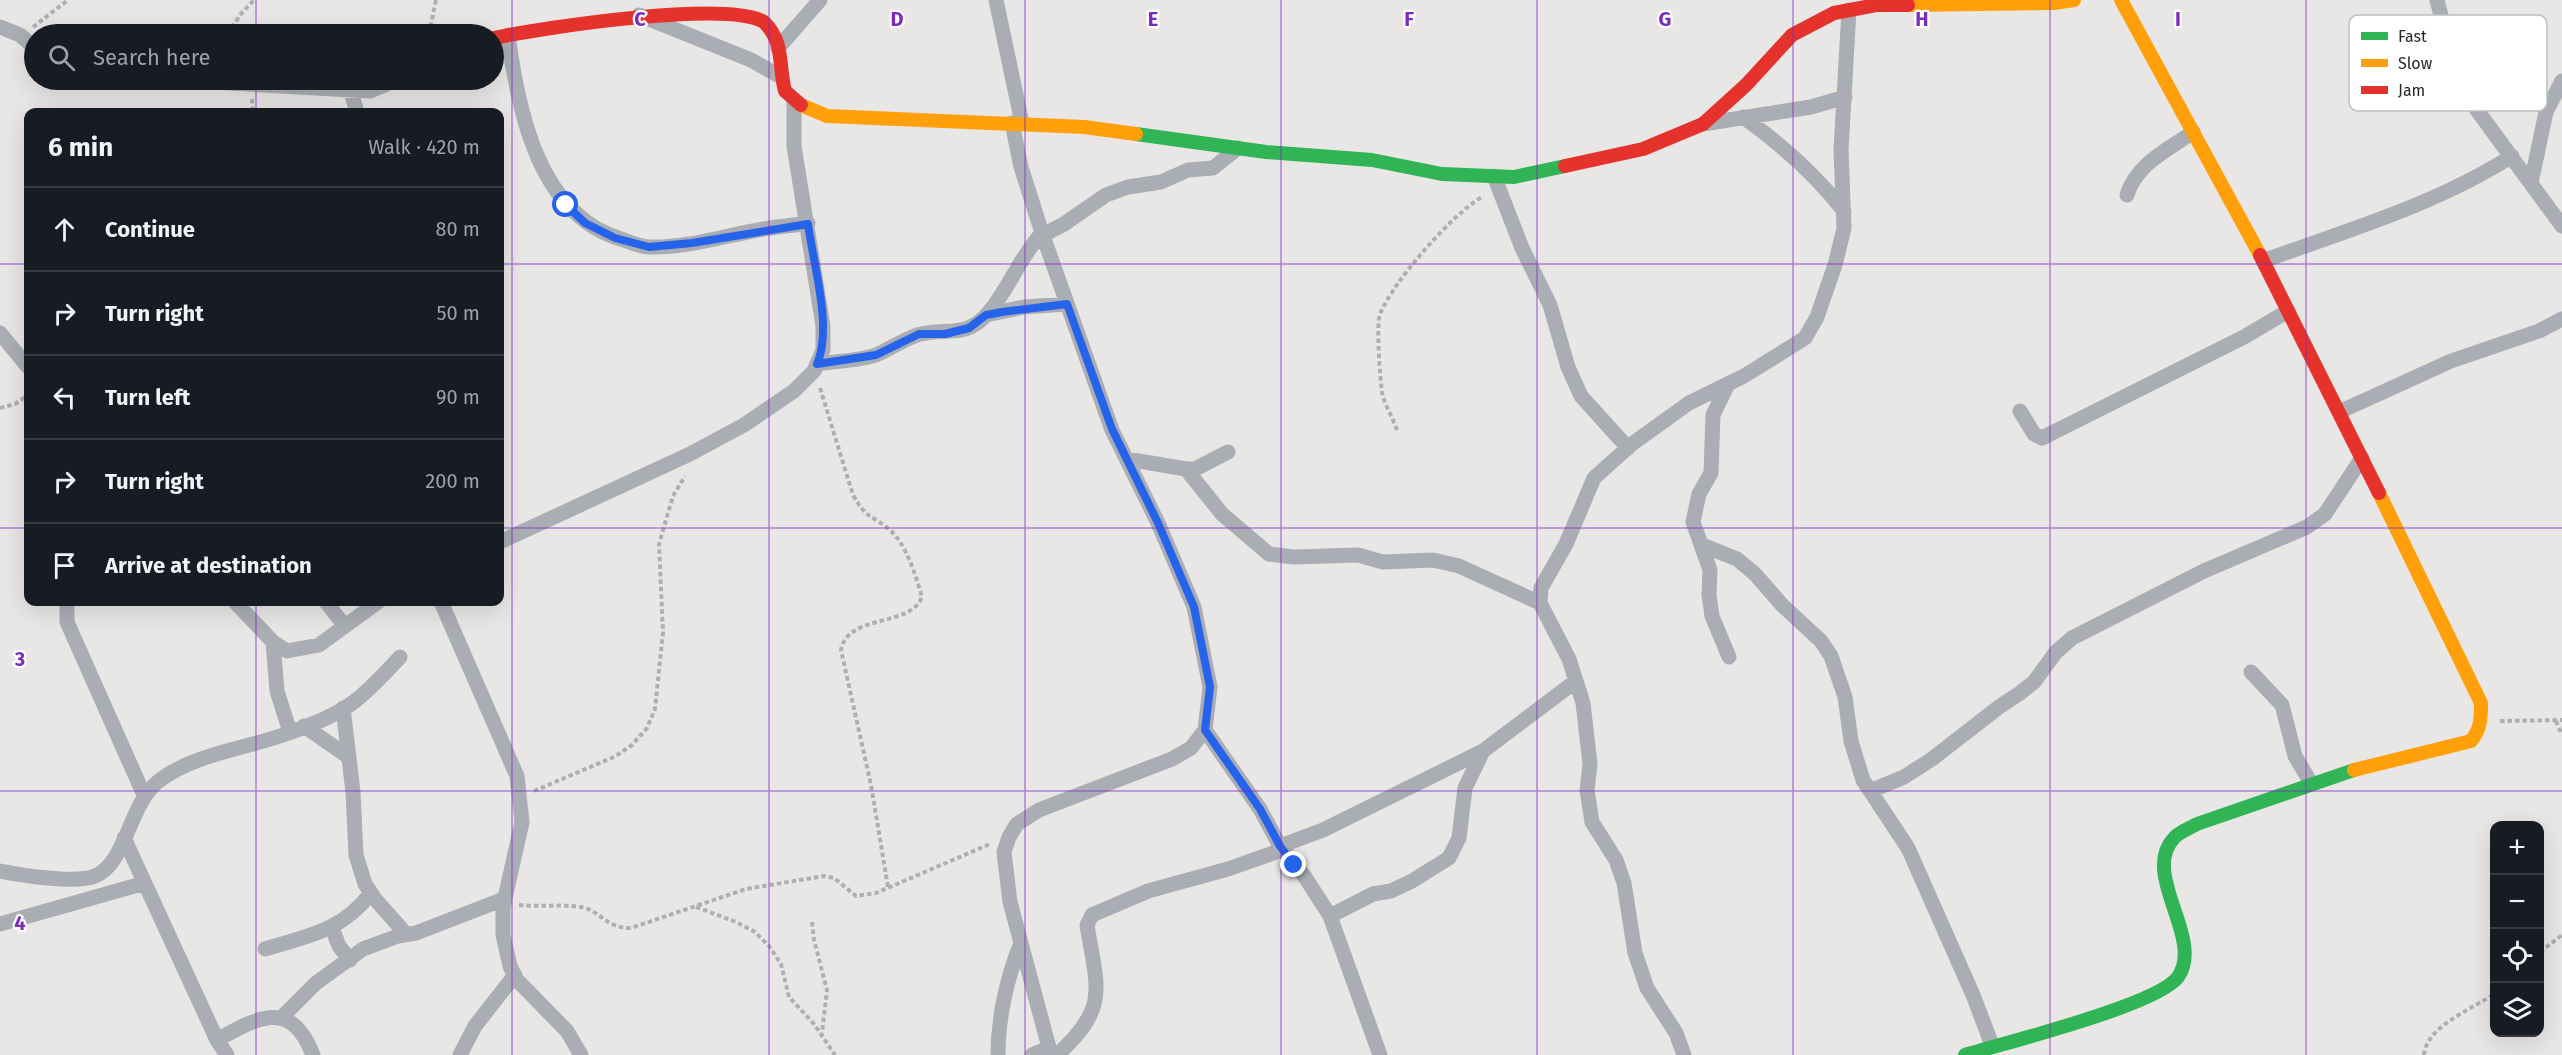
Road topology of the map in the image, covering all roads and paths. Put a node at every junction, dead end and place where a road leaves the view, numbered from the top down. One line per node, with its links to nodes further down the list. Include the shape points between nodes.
1 (68, 0): 15 (path)
2 (254, 0): 16 (path)
3 (436, 0): 17 (path)
4 (749, 0): 11 (street)
5 (820, 0): 24 (street)
6 (996, 0): 35 (street)
7 (2074, 0): 10 (street)
8 (2121, 0): 37 (street)
9 (2437, 0): 14 (street)
10 (1908, 2): 12 (street)
11 (732, 8): 13 (street, via 708,5); 24 (street, via 749,11 764,21)
12 (1849, 10): 28 (street); 36 (street, via 1833,13 1792,35 1746,85)
13 (636, 14): 21 (street); 25 (street)
14 (2441, 15)
15 (35, 24)
16 (234, 24)
17 (431, 24)
18 (0, 27): 20 (street)
19 (24, 32): 20 (path)
20 (20, 35): 22 (street)
21 (504, 36)
22 (24, 38)
23 (504, 45): 44 (street, via 537,157 566,205 585,223 615,238 649,247)
24 (778, 48): 25 (street)
25 (781, 76): 29 (street, via 785,93)
26 (2562, 81): 31 (street)
27 (350, 90): 30 (street)
28 (1845, 98): 34 (street); 43 (street, via 1841,150)
29 (794, 102): 35 (street, via 827,116); 44 (street, via 794,146)
30 (356, 108)
31 (2547, 110)
32 (2478, 111): 39 (street)
33 (2547, 111): 41 (street)
34 (1743, 117): 36 (street); 43 (street, via 1777,141)
35 (1017, 123): 38 (street, via 1084,127); 46 (street, via 1021,167)
36 (1703, 123): 40 (street, via 1643,149)
37 (2193, 132): 42 (street, via 2152,159 2131,181); 47 (street)
38 (1238, 148): 40 (street, via 1372,160); 46 (street, via 1213,168 1188,170 1161,182 1106,195)
39 (2512, 156): 41 (street); 47 (street, via 2427,202)
40 (1496, 181): 60 (path, via 1447,225 1411,268 1380,315 1382,393); 61 (street, via 1550,305 1581,396)
41 (2531, 183): 45 (street)
42 (2127, 195)
43 (1844, 211): 55 (street, via 1835,264 1817,317 1805,338)
44 (808, 224): 54 (street, via 823,326 823,350)
45 (2562, 226)
46 (1042, 234): 48 (street); 50 (street, via 1025,251 1004,293)
47 (2263, 261): 49 (street)
48 (1067, 304): 50 (street); 65 (street, via 1112,429)
49 (2288, 311): 58 (street, via 2042,438 2034,434); 59 (street)
50 (986, 315): 54 (street, via 969,328 945,334 919,334 876,355)
51 (2562, 319): 59 (street, via 2451,361)
52 (0, 333): 53 (street)
53 (24, 362)
54 (816, 367): 63 (street, via 786,397); 99 (path, via 853,495 861,510 897,538 922,597 920,604 909,611 849,634 841,650 871,785)
55 (1728, 384): 61 (street, via 1689,403); 68 (street, via 1713,415 1711,473 1695,507 1693,522)
56 (24, 398): 57 (path)
57 (0, 408)
58 (2020, 411)
59 (2339, 412): 64 (street)
60 (1397, 430)
61 (1628, 448): 69 (street, via 1594,478 1566,544 1541,588)
62 (1228, 452): 66 (street, via 1209,463)
63 (693, 453): 67 (street); 93 (path, via 672,496 659,544 663,632 655,709 647,729 616,756)
64 (2362, 458): 84 (street, via 2481,703); 91 (street, via 2325,514 2307,527 2193,576 2072,638 2020,693 1932,759 1904,777)
65 (1127, 459): 66 (street); 86 (street, via 1194,607 1210,687)
66 (1186, 469): 69 (street, via 1222,514 1269,554 1358,555 1383,562 1433,560 1477,573)
67 (504, 540)
68 (1702, 545): 78 (street, via 1710,570 1712,616); 91 (street, via 1746,566 1821,641 1831,656 1845,697 1851,741)
69 (1540, 603): 80 (street)
70 (67, 606): 92 (street, via 67,622)
71 (239, 606): 76 (street)
72 (329, 606): 75 (street)
73 (372, 606): 75 (street)
74 (443, 606): 93 (street, via 517,776)
75 (344, 625): 76 (street, via 310,648 287,651)
76 (273, 642): 85 (street, via 277,691)
77 (400, 657): 81 (street)
78 (1729, 657)
79 (2251, 672): 90 (street, via 2282,705 2295,756)
80 (1576, 681): 88 (street); 128 (street, via 1583,703 1590,764 1587,790 1592,822 1616,860 1624,883 1635,953 1647,988 1676,1033)
81 (343, 708): 85 (street); 89 (street)
82 (2562, 720): 83 (path)
83 (2556, 721): 84 (path); 87 (path)
84 (2481, 722): 90 (street, via 2471,741)
85 (297, 729): 89 (street); 92 (street, via 186,766 160,780)
86 (1205, 730): 94 (street, via 1191,748 1172,759 1039,810 1017,824); 96 (street, via 1260,809)
87 (2562, 735)
88 (1483, 751): 96 (street); 103 (street, via 1465,788 1459,838 1449,858 1412,881 1373,894)
89 (346, 755): 100 (street, via 353,792 356,855)
90 (2311, 783): 118 (street, via 2198,824 2175,836 2166,848 2163,868 2182,940 2183,959 2178,977 2162,990 2096,1016)
91 (1870, 791): 118 (street, via 1908,849)
92 (144, 795): 95 (street)
93 (520, 797): 101 (street, via 520,838)
94 (1009, 837): 99 (path); 109 (street, via 1004,852 1010,902)
95 (124, 838): 97 (street, via 104,871 93,878 33,877); 98 (street)
96 (1281, 848): 103 (street); 119 (street, via 1228,869 1148,891 1092,915 1088,925 1098,997 1085,1024)
97 (0, 871)
98 (145, 883): 105 (street); 117 (street)
99 (888, 887): 102 (path, via 856,896 834,878 824,876 746,889)
100 (371, 893): 106 (street); 107 (street)
101 (504, 901): 102 (path, via 581,907 621,929); 107 (street); 113 (street, via 503,935)
102 (696, 907): 116 (path, via 736,922 769,946 781,964 789,997)
103 (1330, 916): 127 (street)
104 (813, 922): 116 (path, via 813,940 827,990)
105 (0, 924)
106 (332, 928): 110 (street); 112 (street)
107 (406, 934): 112 (street, via 363,949)
108 (2562, 935): 111 (path)
109 (1021, 943): 119 (street); 125 (street, via 1011,967)
110 (265, 949)
111 (2544, 949)
112 (350, 960): 115 (street, via 316,983)
113 (515, 975): 122 (street, via 475,1026); 123 (street, via 567,1031)
114 (2490, 997): 130 (path, via 2428,1039)
115 (283, 1016): 117 (street, via 244,1025); 121 (street, via 301,1033)
116 (821, 1034): 124 (path)
117 (217, 1040): 120 (street)
118 (1992, 1045): 129 (street)
119 (1052, 1052): 126 (street)
120 (227, 1055)
121 (313, 1055)
122 (460, 1055)
123 (581, 1055)
124 (835, 1055)
125 (998, 1055)
126 (1032, 1055)
127 (1380, 1055)
128 (1684, 1055)
129 (1965, 1055)
130 (2424, 1055)

